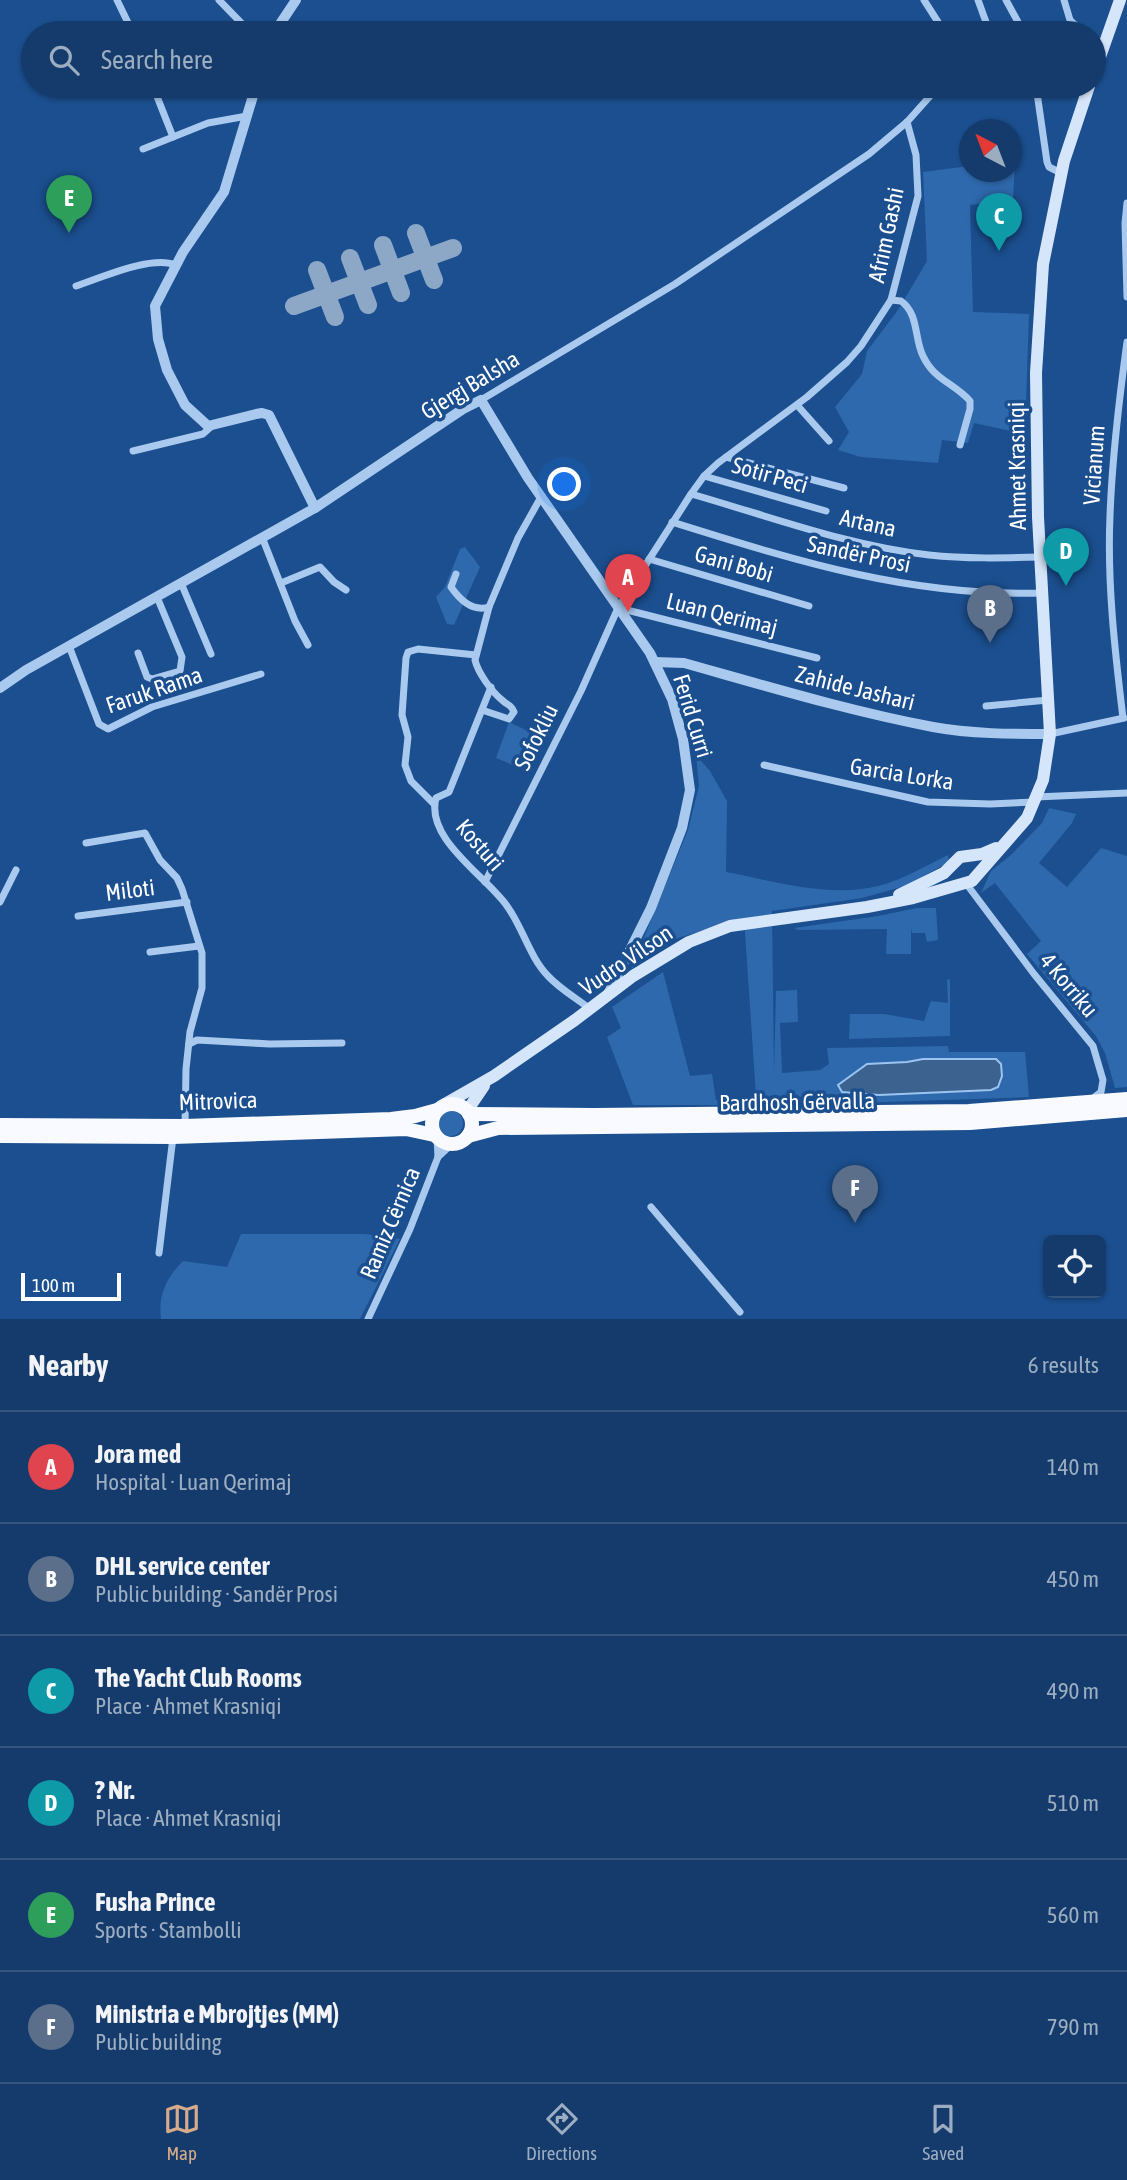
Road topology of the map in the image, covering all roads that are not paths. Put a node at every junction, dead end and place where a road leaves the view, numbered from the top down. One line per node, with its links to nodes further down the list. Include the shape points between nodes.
1 (117, 0): 9 (street)
2 (219, 0): 10 (street)
3 (296, 0): 11 (street)
4 (924, 0): 12 (street)
5 (978, 0): 13 (street)
6 (1006, 0): 14 (street)
7 (1064, 0): 15 (street)
8 (1120, 0): 16 (main road)
9 (127, 21)
10 (239, 21)
11 (282, 21)
12 (937, 21)
13 (986, 21)
14 (1017, 21)
15 (1071, 21)
16 (1106, 29)
17 (161, 98): 24 (street)
18 (252, 98): 22 (street)
19 (928, 98): 23 (street, Gjergj Balsha)
20 (1038, 98): 26 (street, via 1047,162)
21 (1085, 98): 26 (main road, Ahmet Krasniqi)
22 (247, 116): 24 (street, via 218,120); 28 (street, via 224,192)
23 (907, 122): 31 (street, Afrim Gashi, via 916,155 918,196); 33 (street, Gjergj Balsha, via 869,154 685,277)
24 (173, 137): 25 (street)
25 (143, 149)
26 (1061, 173): 48 (main road, Ahmet Krasniqi, via 1045,250 1038,324)
27 (1127, 203): 30 (street)
28 (175, 265): 29 (street, via 165,262 138,267); 35 (street, via 155,306 160,347 185,405)
29 (76, 286)
30 (1127, 297)
31 (891, 300): 34 (street, Sofokliu, via 855,355); 37 (street, Afrim Gashi, via 908,307 919,348 931,370 970,401)
32 (1127, 342): 72 (street, Vicianum, via 1117,409 1110,525 1113,622)
33 (481, 400): 43 (street, Ferid Curri); 44 (street, Gjergj Balsha)
34 (797, 405): 36 (street); 39 (street, Sofokliu)
35 (212, 426): 38 (street, via 203,434); 44 (street, via 269,415)
36 (829, 441)
37 (960, 445)
38 (133, 451)
39 (726, 457): 40 (street, Sofokliu); 41 (street)
40 (705, 476): 42 (street, Sofokliu); 45 (street, Sotir Peci)
41 (845, 488)
42 (691, 494): 46 (street, Sofokliu); 48 (street, Artana, via 907,552)
43 (541, 497): 57 (street); 58 (street, Ferid Curri)
44 (315, 508): 47 (street, Gjergj Balsha)
45 (826, 511)
46 (672, 522): 49 (street, Sofokliu); 54 (street, Sandër Prosi, via 887,582 975,593)
47 (262, 537): 51 (street, Gjergj Balsha); 52 (street)
48 (1041, 557): 54 (main road, Ahmet Krasniqi)
49 (649, 559): 56 (street, Gani Bobi); 58 (street, Sofokliu)
50 (456, 575): 57 (street, via 451,587 464,602)
51 (181, 583): 55 (street, Gjergj Balsha); 62 (street)
52 (281, 583): 53 (street, via 320,567); 59 (street)
53 (346, 590)
54 (1043, 593): 69 (main road, Ahmet Krasniqi)
55 (157, 597): 60 (street, Gjergj Balsha); 61 (street, via 182,657 180,671 147,677)
56 (809, 606)
57 (489, 607): 63 (street)
58 (618, 608): 64 (street, Luan Qerimaj); 65 (street, Ferid Curri); 84 (street, Sofokliu)
59 (308, 645)
60 (69, 646): 66 (street, Faruk Rama, via 99,724 108,729 152,707); 68 (street, Gjergj Balsha)
61 (138, 653)
62 (211, 654)
63 (476, 655): 67 (street, via 476,666); 77 (street, via 418,649 408,652 406,658 405,765 411,781)
64 (817, 658)
65 (655, 662): 73 (street, Zahide Jashari, via 684,663 935,727); 92 (street, Ferid Curri, via 683,739 689,800 664,878)
66 (261, 674)
67 (491, 687): 71 (street, Kosturi); 71 (street, via 514,712 509,719)
68 (0, 688)
69 (1048, 700): 70 (street); 73 (main road, Ahmet Krasniqi)
70 (986, 706)
71 (482, 710): 77 (street, Kosturi, via 449,792)
72 (1125, 718): 73 (street)
73 (1050, 734): 76 (main road, Ahmet Krasniqi, via 1047,764)
74 (764, 765): 76 (street, Garcia Lorka, via 928,802 990,804)
75 (1127, 793): 76 (street, Garcia Lorka)
76 (1035, 799): 78 (main road, Ahmet Krasniqi, via 1022,826)
77 (434, 804): 84 (street, Kosturi, via 433,813 446,838)
78 (1008, 841): 80 (main road); 83 (main road, Ahmet Krasniqi)
79 (86, 843): 87 (street, via 145,833 177,878)
80 (973, 856): 81 (main road, via 964,855); 83 (main road, via 978,862)
81 (954, 864): 83 (main road, via 954,873); 88 (main road, Vudro Vilson, via 935,879)
82 (16, 870): 86 (street)
83 (971, 877): 85 (street, 4 Korriku); 85 (street); 88 (main road, Vudro Vilson, via 930,893)
84 (485, 882): 93 (street, Kosturi, via 508,906 543,971)
85 (975, 895): 97 (street, 4 Korriku, via 1089,1039)
86 (0, 902)
87 (187, 902): 89 (street, Miloti); 90 (street)
88 (880, 904): 92 (main road, Vudro Vilson, via 750,922 709,933 671,951)
89 (78, 916)
90 (199, 946): 91 (street); 95 (street, via 203,976)
91 (150, 953)
92 (607, 996): 93 (main road, Vudro Vilson)
93 (590, 1009): 96 (main road, Vudro Vilson)
94 (342, 1043): 95 (street, via 197,1040)
95 (189, 1044): 104 (street)
96 (494, 1076): 100 (main road); 102 (main road, via 478,1092)
97 (1104, 1080): 98 (street, via 1109,1090); 99 (street, via 1101,1091)
98 (1127, 1099): 99 (highway, Bardhosh Gërvalla)
99 (1087, 1104): 102 (highway, Bardhosh Gërvalla, via 969,1111)
100 (441, 1107): 102 (highway, via 457,1104); 104 (highway, Mitrovica, via 407,1118); 106 (highway, via 431,1122)
101 (1127, 1111): 107 (highway, Bardhosh Gërvalla, via 970,1123 498,1128)
102 (468, 1112): 107 (highway, via 472,1125)
103 (0, 1125): 104 (highway, Mitrovica)
104 (186, 1126)
105 (0, 1136): 108 (highway, Mitrovica)
106 (435, 1136): 108 (highway, Mitrovica, via 407,1129); 109 (highway); 110 (street)
107 (468, 1136): 109 (highway)
108 (173, 1137): 112 (street)
109 (451, 1144): 110 (street, Ramiz Cërnica)
110 (438, 1157): 114 (street, Ramiz Cërnica)
111 (651, 1207): 113 (street)
112 (159, 1253)
113 (740, 1312)
114 (368, 1319)

